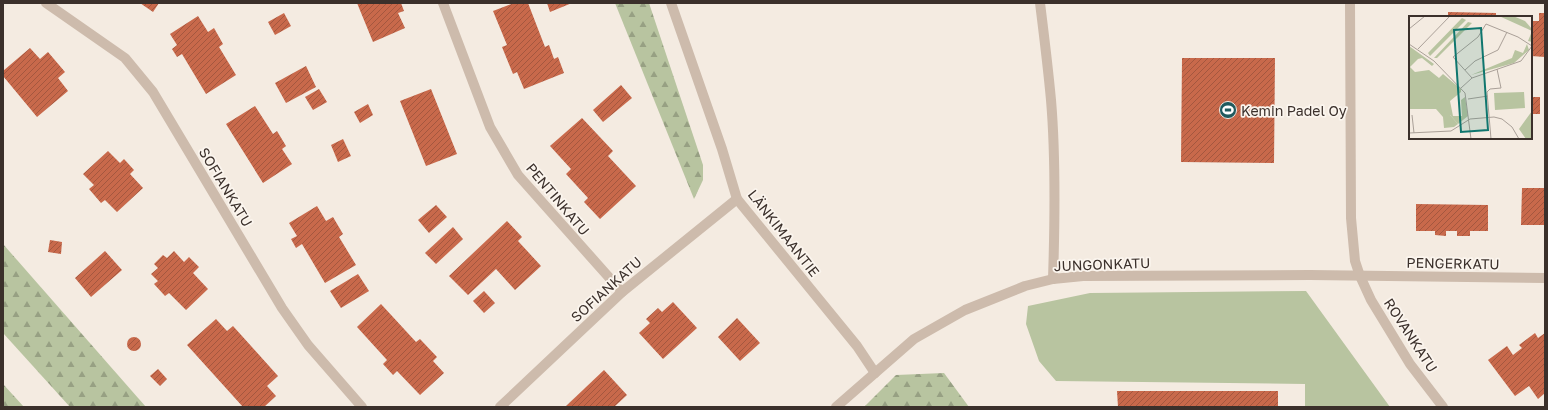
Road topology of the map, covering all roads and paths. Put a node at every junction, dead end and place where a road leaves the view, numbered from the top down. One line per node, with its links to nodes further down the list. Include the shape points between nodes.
1 (46, 3): 12 (street, SOFIANKATU, via 125,58 152,92 282,308 308,345)
2 (442, 3): 10 (street, PENTINKATU, via 490,127 518,175)
3 (671, 3): 6 (street, LÄNKIMAANTIE)
4 (1040, 3): 9 (street, via 1051,100 1054,163)
5 (1350, 3): 7 (street, ROVANKATU, via 1351,218 1355,261)
6 (737, 199): 10 (street, SOFIANKATU); 11 (street, LÄNKIMAANTIE, via 857,346)
7 (1360, 276): 8 (street, PENGERKATU); 9 (street, JUNGONKATU, via 1091,276); 15 (street, ROVANKATU, via 1371,300 1410,364)
8 (1545, 278)
9 (1053, 279): 11 (street, JUNGONKATU, via 1025,286 965,310 914,339)
10 (622, 292): 13 (street, SOFIANKATU)
11 (876, 373): 14 (street, JUNGONKATU)
12 (362, 407)
13 (500, 407)
14 (836, 407)
15 (1444, 407)

